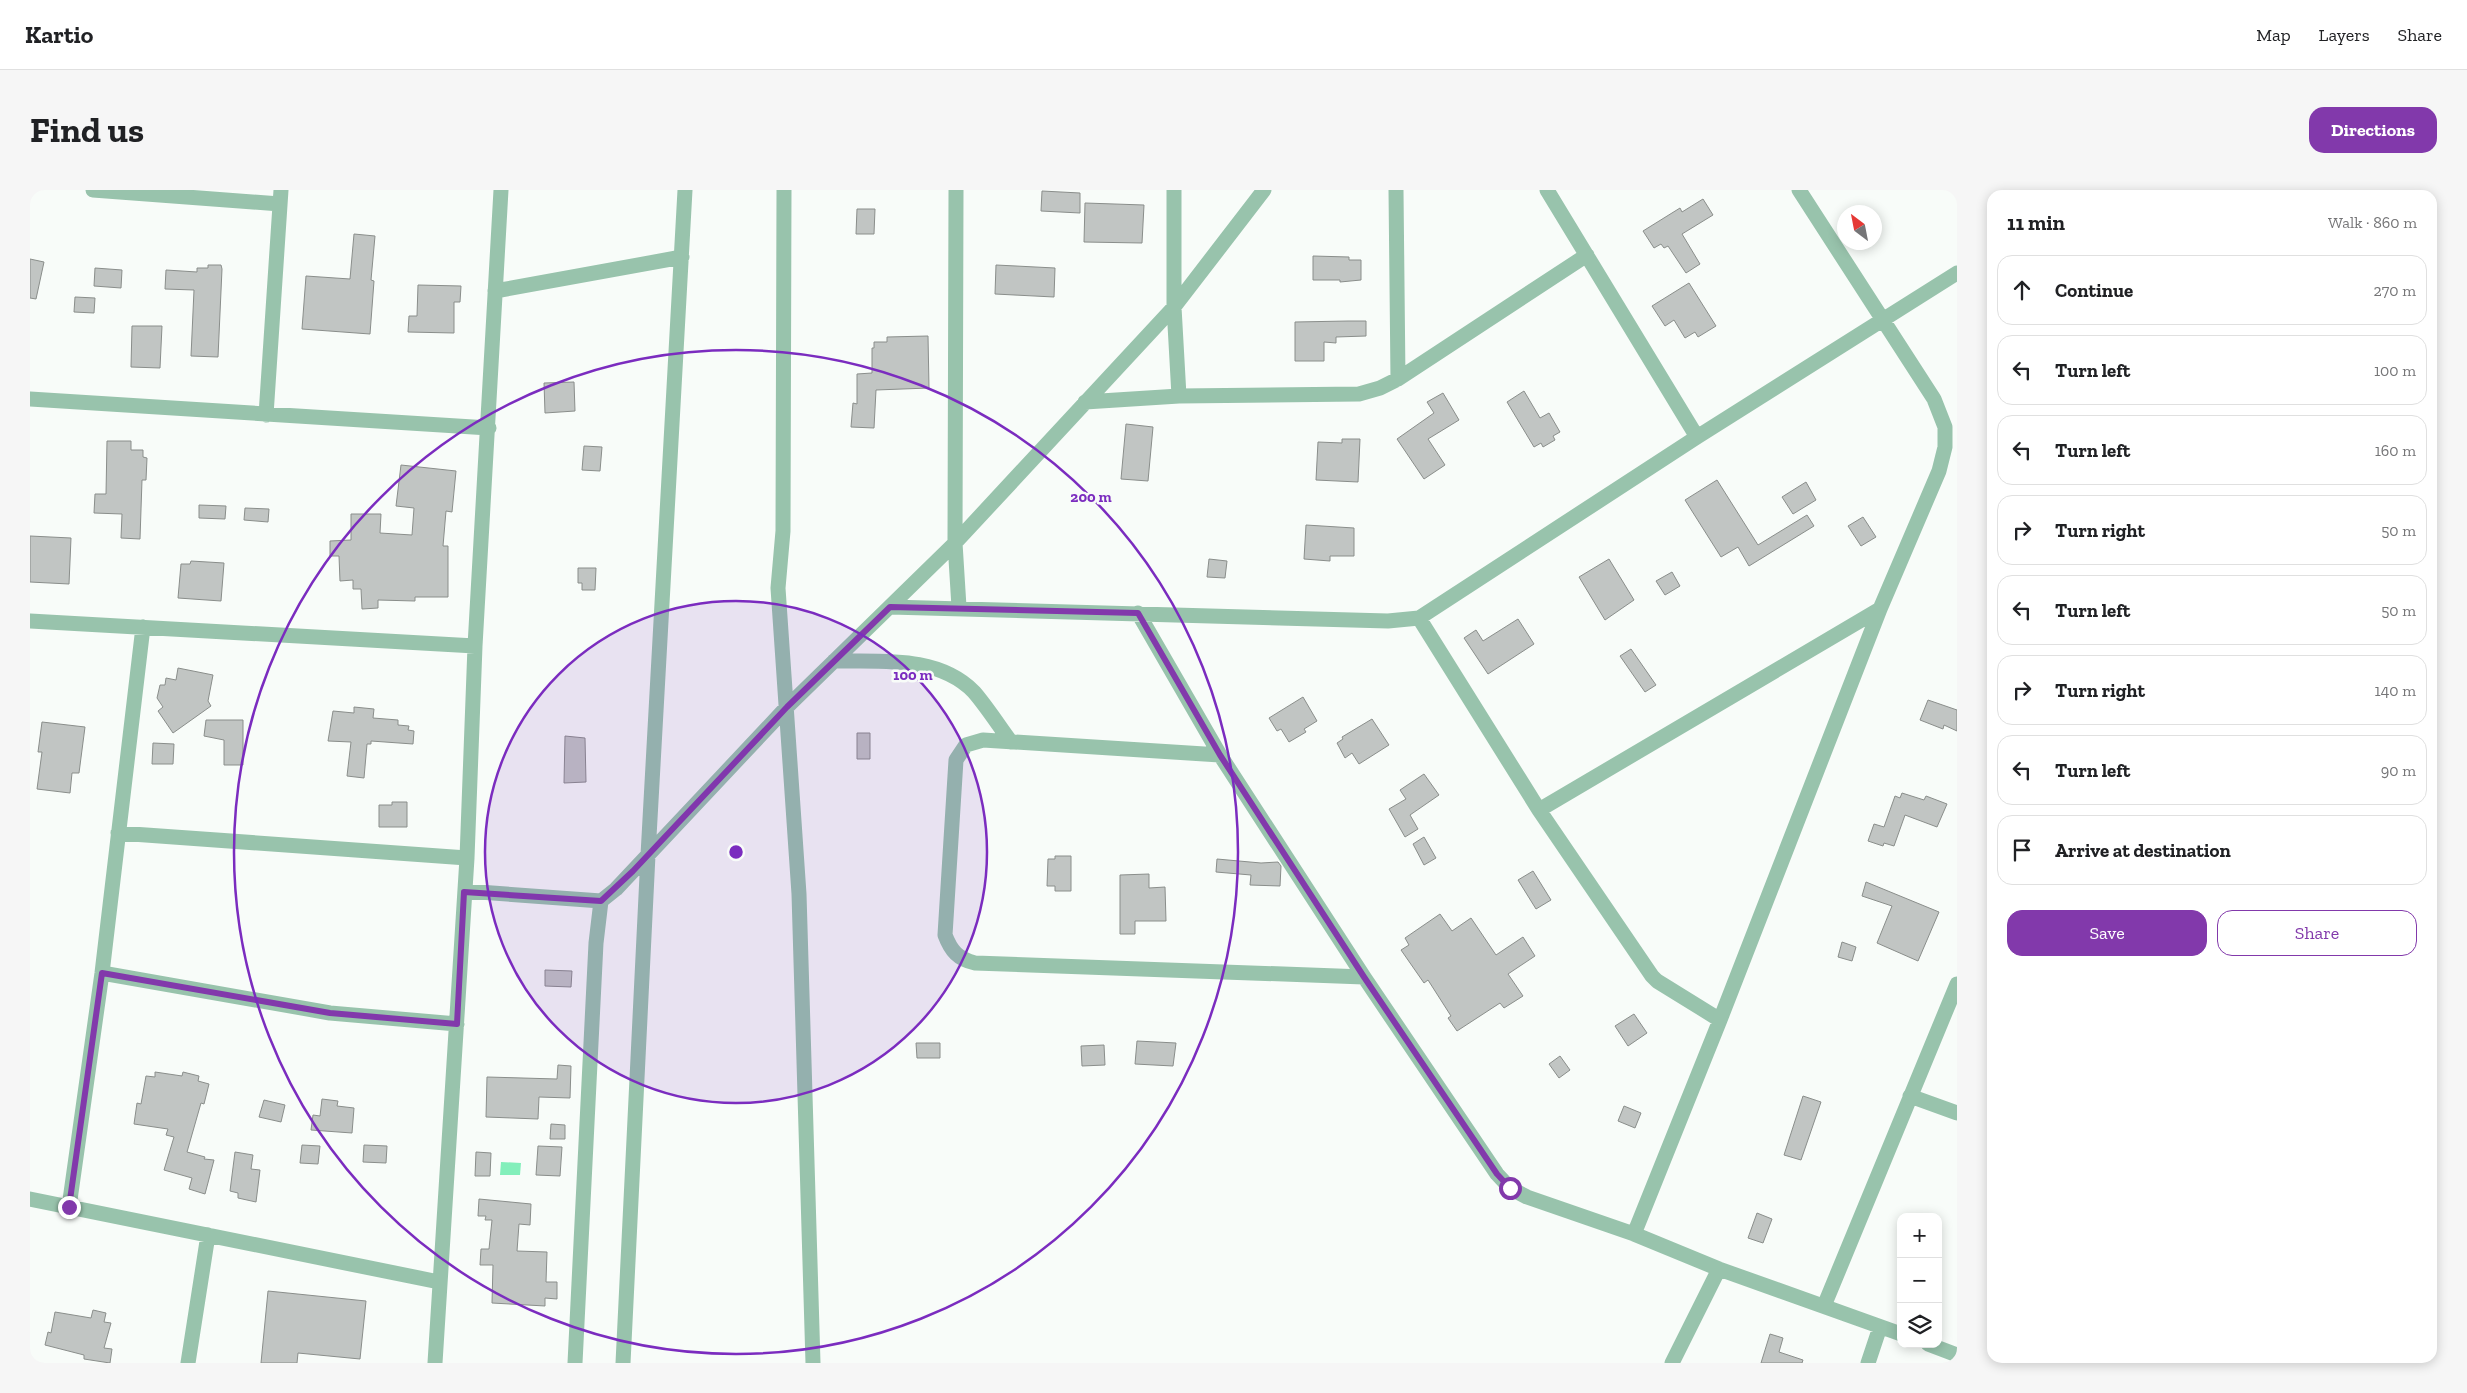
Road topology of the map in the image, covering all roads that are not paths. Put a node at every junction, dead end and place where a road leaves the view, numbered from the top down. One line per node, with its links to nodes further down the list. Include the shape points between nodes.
1 (93, 190): 11 (street)
2 (501, 190): 15 (street)
3 (685, 190): 13 (street)
4 (784, 190): 35 (street, via 783,531 778,588)
5 (956, 190): 25 (street)
6 (1174, 190): 16 (street)
7 (1264, 190): 16 (street)
8 (1396, 190): 18 (street)
9 (1547, 190): 12 (street)
10 (1800, 190): 17 (street)
11 (281, 197): 22 (street)
12 (1587, 255): 18 (street); 24 (street)
13 (682, 257): 15 (street); 40 (street)
14 (1957, 273): 17 (street)
15 (495, 291): 23 (street)
16 (1174, 307): 19 (street); 21 (street)
17 (1884, 318): 24 (street); 28 (street, via 1934,398 1945,427 1945,447 1939,471)
18 (1398, 380): 19 (street, via 1359,394)
19 (1179, 396): 21 (street)
20 (30, 398): 22 (street)
21 (1085, 402): 25 (street)
22 (266, 415): 23 (street)
23 (489, 428): 33 (street)
24 (1698, 437): 30 (street)
25 (955, 543): 26 (street); 27 (street)
26 (890, 607): 27 (street); 34 (street)
27 (959, 607): 29 (street)
28 (1880, 609): 38 (street); 47 (street)
29 (1138, 613): 30 (street, via 1388,621); 37 (street)
30 (1419, 618): 38 (street)
31 (30, 621): 32 (street)
32 (143, 628): 33 (street); 39 (street)
33 (475, 646): 41 (street)
34 (834, 661): 35 (street); 36 (street, via 921,665 944,672 974,692)
35 (787, 707): 40 (street); 66 (street, via 799,894)
36 (1011, 742): 37 (street); 45 (street, via 974,741 966,745 956,760 945,935 955,954 964,960 975,963)
37 (1220, 755): 45 (street)
38 (1539, 810): 47 (street, via 1655,979)
39 (118, 833): 41 (street); 44 (street)
40 (648, 855): 43 (street); 65 (street)
41 (467, 858): 42 (street)
42 (464, 892): 43 (street); 48 (street)
43 (601, 901): 64 (street, via 596,943)
44 (102, 973): 48 (street, via 330,1013); 52 (street)
45 (1364, 977): 53 (street, via 1497,1174 1510,1188 1527,1197)
46 (1957, 984): 49 (street)
47 (1720, 1020): 53 (street)
48 (457, 1024): 56 (street)
49 (1910, 1096): 50 (street); 57 (street)
50 (1957, 1113)
51 (30, 1199): 52 (street)
52 (69, 1207): 54 (street)
53 (1634, 1234): 55 (street)
54 (208, 1235): 56 (street); 62 (street)
55 (1720, 1269): 57 (street); 67 (street)
56 (439, 1282): 63 (street)
57 (1824, 1306): 58 (street)
58 (1880, 1327): 59 (street); 68 (street)
59 (1897, 1333)
60 (1939, 1348): 61 (street)
61 (1957, 1355)
62 (188, 1363)
63 (435, 1363)
64 (575, 1363)
65 (623, 1363)
66 (813, 1363)
67 (1672, 1363)
68 (1868, 1363)

